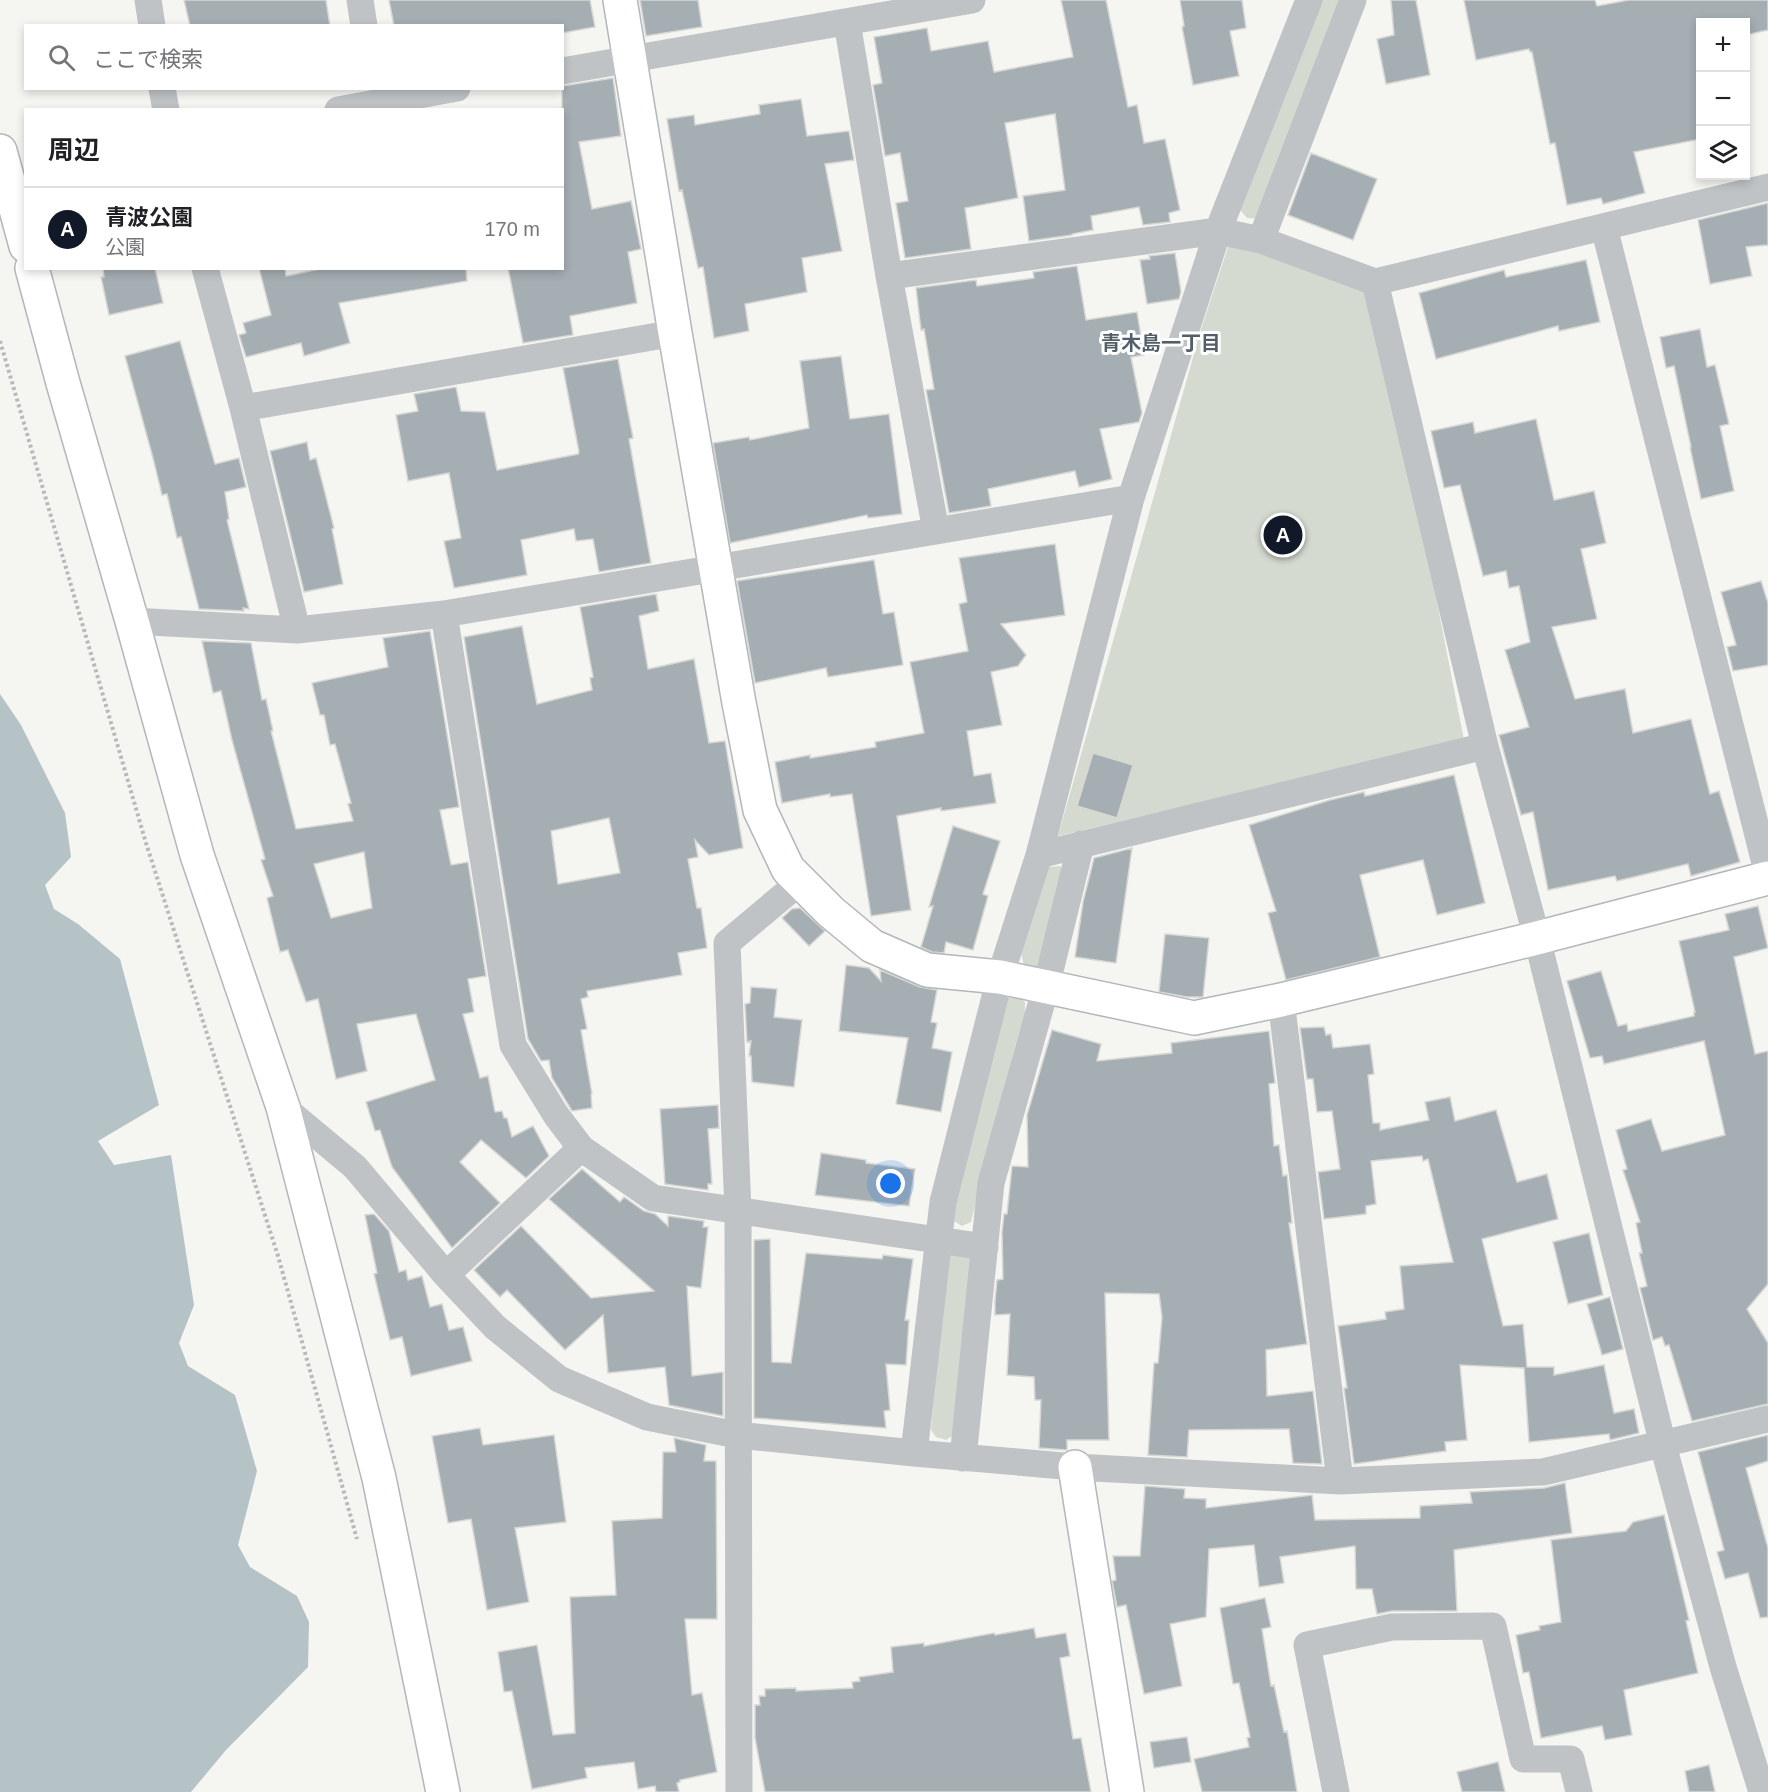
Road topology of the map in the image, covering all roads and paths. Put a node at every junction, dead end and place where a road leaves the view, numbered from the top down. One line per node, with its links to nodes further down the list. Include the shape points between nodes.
1 (148, 0): 8 (street)
2 (360, 0): 9 (street)
3 (620, 0): 10 (street)
4 (972, 0): 7 (street)
5 (1309, 0): 20 (street)
6 (1353, 0): 22 (street)
7 (847, 22): 10 (street); 25 (street)
8 (152, 24)
9 (364, 24)
10 (631, 59): 11 (street); 27 (street)
11 (564, 70)
12 (162, 90): 15 (street)
13 (435, 90): 14 (street)
14 (377, 95): 16 (street)
15 (166, 108)
16 (343, 108)
17 (0, 152): 21 (street)
18 (1768, 187): 19 (street)
19 (1604, 227): 26 (street); 39 (street)
20 (1218, 231): 22 (street); 25 (street); 30 (street)
21 (24, 239)
22 (1261, 240): 26 (street)
23 (33, 270): 34 (street)
24 (206, 270): 29 (street)
25 (889, 276): 31 (street)
26 (1375, 282): 36 (street)
27 (675, 333): 29 (street); 32 (street)
28 (0, 341): 58 (path, via 146,843 278,1256)
29 (243, 408): 35 (street)
30 (1131, 498): 31 (street); 38 (street)
31 (936, 531): 32 (street)
32 (716, 568): 33 (street); 40 (street, via 760,810 788,868)
33 (444, 614): 35 (street); 46 (street, via 513,1045)
34 (132, 621): 35 (street); 45 (street, via 197,855)
35 (297, 630)
36 (1485, 746): 37 (street); 41 (street)
37 (1081, 844): 38 (street); 43 (street)
38 (1039, 855): 42 (street)
39 (1768, 876): 41 (street)
40 (801, 881): 42 (street, via 872,946 927,970); 47 (street, via 727,943)
41 (1537, 938): 44 (street); 53 (street)
42 (1000, 977): 43 (street); 48 (street, via 943,1202)
43 (1046, 987): 44 (street, via 1194,1018); 49 (street, via 991,1184)
44 (1281, 1000): 57 (street)
45 (283, 1107): 50 (street, via 355,1167); 59 (street, via 379,1478)
46 (581, 1148): 47 (street, via 653,1198); 50 (street)
47 (738, 1211): 48 (street); 52 (street)
48 (940, 1240): 49 (street); 54 (street)
49 (985, 1247): 55 (street)
50 (446, 1275): 52 (street, via 495,1327 559,1379 647,1417)
51 (1768, 1419): 53 (street)
52 (737, 1435): 54 (street); 60 (street)
53 (1663, 1445): 57 (street, via 1543,1472); 64 (street)
54 (914, 1454): 55 (street)
55 (963, 1458): 56 (street)
56 (1075, 1467): 57 (street); 61 (street)
57 (1340, 1481)
58 (357, 1539)
59 (443, 1792)
60 (739, 1792)
61 (1127, 1792)
62 (1335, 1792): 63 (street, via 1307,1645 1392,1627 1471,1626 1493,1626 1523,1759 1571,1760)
63 (1579, 1792)
64 (1762, 1792)

